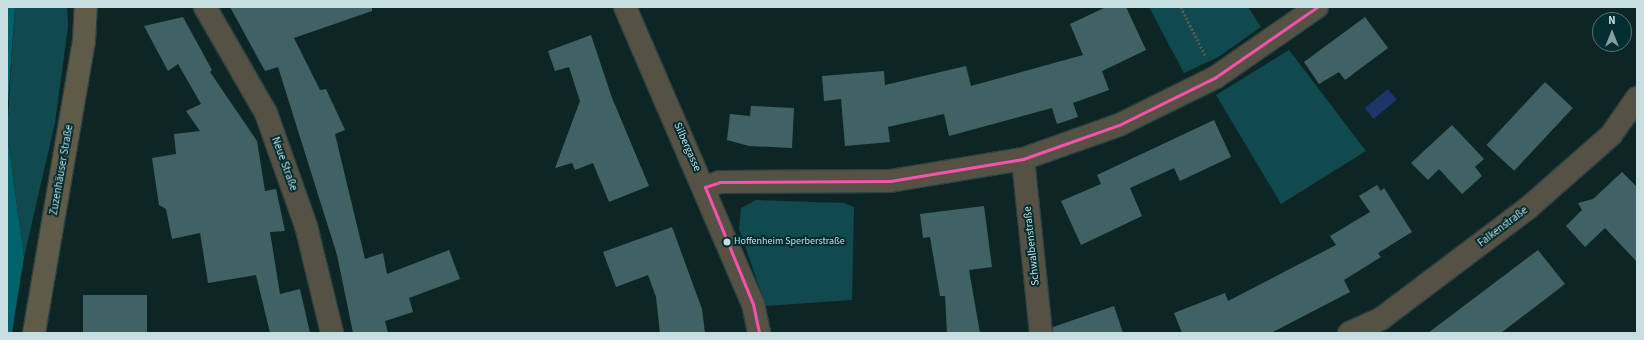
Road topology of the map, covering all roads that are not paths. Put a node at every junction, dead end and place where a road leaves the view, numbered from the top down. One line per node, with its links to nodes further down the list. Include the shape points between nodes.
1 (86, 7): 8 (main road, Zuzenhäuser Straße, via 84,41)
2 (204, 7): 9 (street, Neue Straße, via 266,112 306,226)
3 (626, 7): 7 (street, Silbergasse)
4 (1317, 7): 6 (street, via 1216,77 1119,125)
5 (1637, 98): 12 (street, Falkenstraße, via 1611,135 1528,208 1382,318)
6 (1023, 160): 7 (street, via 890,181 720,182); 11 (street, Schwalbenstraße)
7 (705, 187): 10 (street, Silbergasse, via 753,304)
8 (34, 333)
9 (332, 333)
10 (759, 333)
11 (1041, 333)
12 (1349, 333)

